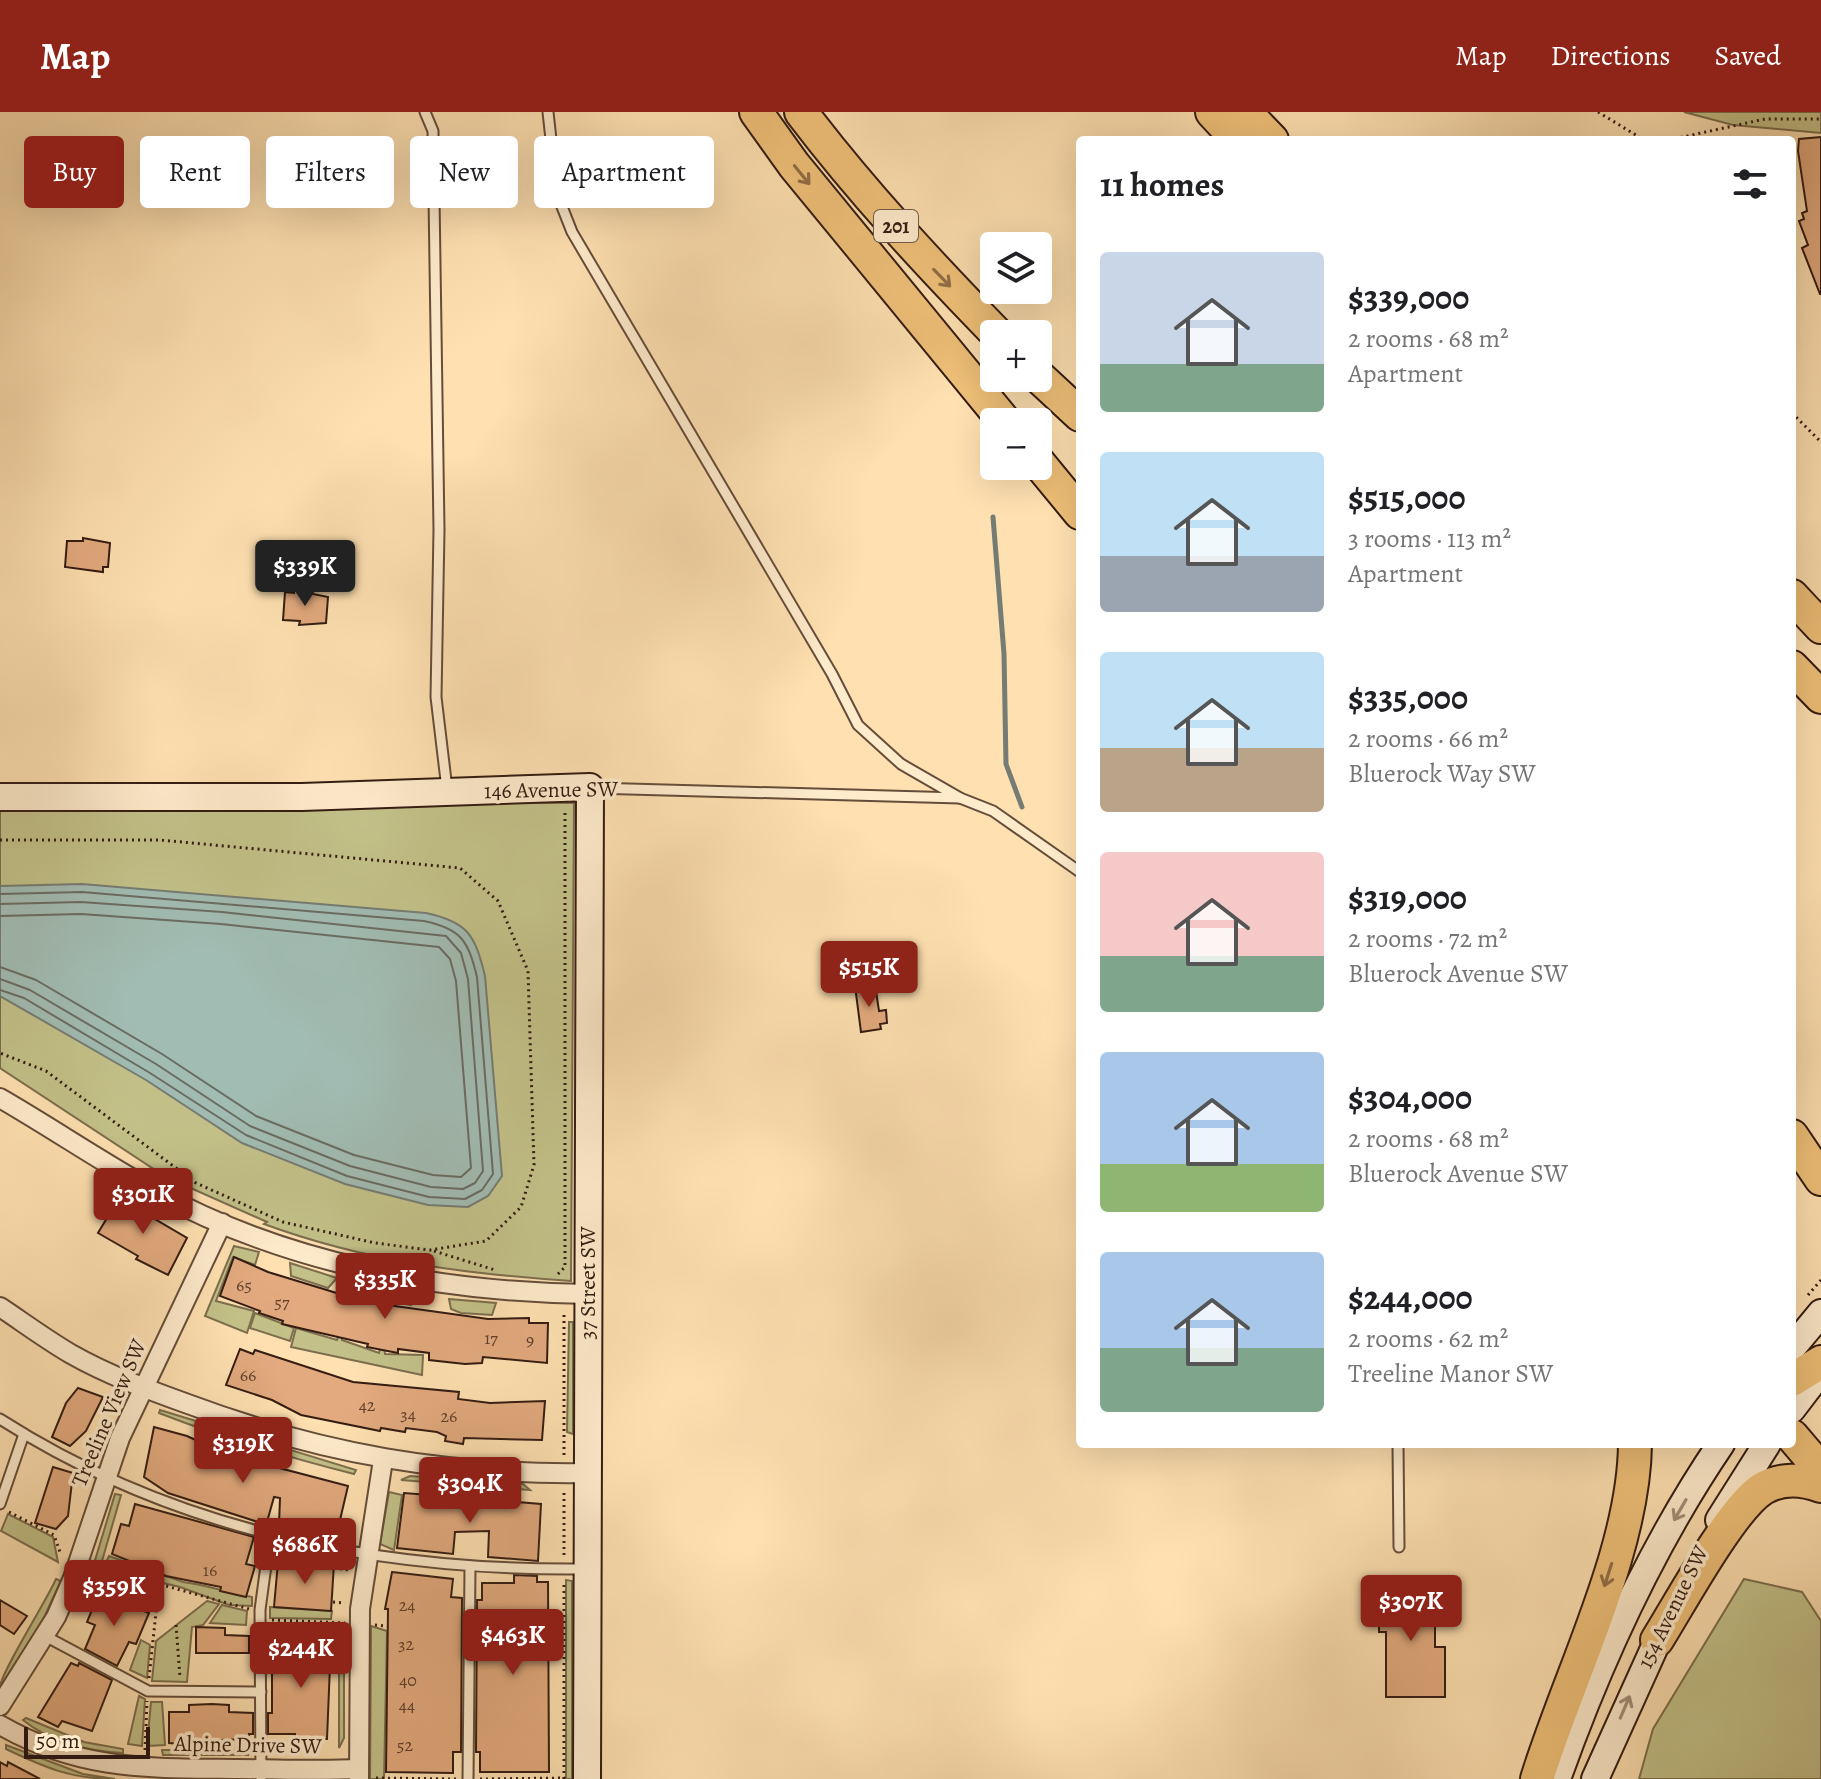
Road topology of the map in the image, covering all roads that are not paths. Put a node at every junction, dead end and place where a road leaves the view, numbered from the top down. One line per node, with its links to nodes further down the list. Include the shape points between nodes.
1 (425, 112): 22 (lane, via 433,131 436,697)
2 (548, 112): 24 (lane, via 557,194 572,232 858,725 901,764)
3 (756, 112): 11 (highway, one-way to 11)
4 (801, 112): 9 (highway, 201, one-way to 9)
5 (1212, 112): 7 (highway)
6 (1245, 112): 8 (highway)
7 (1234, 136)
8 (1268, 136)
9 (984, 320)
10 (1052, 389): 12 (highway)
11 (994, 408)
12 (1076, 411)
13 (1052, 479): 14 (highway)
14 (1076, 508)
15 (1796, 577): 16 (highway)
16 (1821, 599)
17 (1796, 600): 18 (highway)
18 (1821, 627)
19 (1796, 671): 20 (highway)
20 (1821, 697)
21 (590, 787): 22 (street, 146 Avenue SW); 24 (lane, 146 Avenue SW); 30 (street, 37 Street SW)
22 (447, 792): 23 (street, 146 Avenue SW)
23 (0, 797)
24 (960, 798): 25 (lane, 146 Avenue SW, via 993,811)
25 (1076, 869)
26 (0, 1098): 29 (street, via 156,1192)
27 (1796, 1142): 28 (highway)
28 (1821, 1179)
29 (222, 1223): 30 (street, via 332,1261 406,1279); 37 (street, Treeline View SW)
30 (576, 1299): 48 (street, 37 Street SW)
31 (1817, 1301): 33 (street)
32 (0, 1307): 37 (street, via 72,1354)
33 (1796, 1340)
34 (1821, 1362): 36 (highway)
35 (1821, 1371): 38 (street)
36 (1796, 1378)
37 (143, 1387): 46 (street, via 288,1438); 49 (street, Treeline View SW)
38 (1796, 1404)
39 (0, 1419): 40 (lane)
40 (24, 1434): 49 (lane); 51 (lane)
41 (1796, 1441): 47 (highway)
42 (1398, 1448): 53 (lane)
43 (1634, 1448): 66 (highway, one-way to 66, via 1624,1521 1608,1578)
44 (1719, 1448): 67 (street, 154 Avenue SW, one-way to 67, via 1652,1557)
45 (1764, 1448): 58 (street, 154 Avenue SW, via 1704,1544)
46 (383, 1460): 48 (street, via 482,1471); 54 (street)
47 (1821, 1470)
48 (587, 1473): 56 (street, 37 Street SW)
49 (105, 1478): 52 (lane); 57 (street, Treeline View SW)
50 (1821, 1486): 58 (highway, via 1793,1480 1760,1490 1712,1552)
51 (0, 1505)
52 (270, 1536): 54 (lane); 59 (lane, via 260,1615)
53 (1399, 1547)
54 (367, 1554): 55 (lane); 63 (street, via 360,1623)
55 (470, 1567): 56 (lane); 64 (lane)
56 (571, 1569): 65 (street, 37 Street SW)
57 (45, 1636): 59 (lane, via 148,1691); 60 (street, Treeline View SW)
58 (1657, 1640): 68 (street, 154 Avenue SW, one-way to 58)
59 (261, 1692): 62 (lane)
60 (0, 1706)
61 (0, 1725): 62 (street, Alpine Drive SW, via 81,1760)
62 (261, 1774): 63 (street, Alpine Drive SW)
63 (359, 1774)
64 (468, 1779)
65 (587, 1779)
66 (1537, 1779)
67 (1557, 1779)
68 (1595, 1779)

